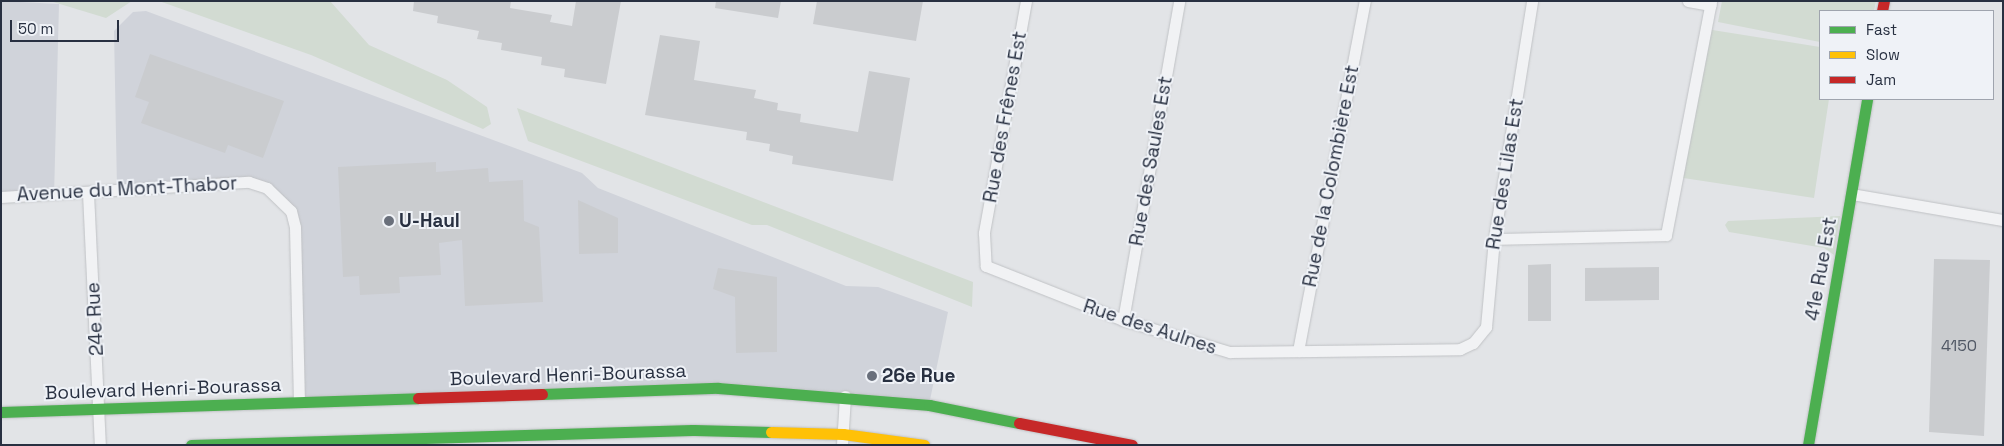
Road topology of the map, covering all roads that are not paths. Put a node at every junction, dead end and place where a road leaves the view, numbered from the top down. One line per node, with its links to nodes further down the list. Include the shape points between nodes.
1 (1026, 1): 12 (street, Rue des Frênes Est)
2 (1179, 1): 14 (street, Rue des Saules Est)
3 (1365, 1): 16 (street, Rue de la Colombière Est)
4 (1532, 1): 13 (street, Rue des Lilas Est)
5 (1688, 1): 6 (street)
6 (1711, 3): 13 (street, via 1666,235)
7 (1868, 100): 9 (main road, 41e Rue Est)
8 (88, 193): 10 (street, Avenue du Mont-Thabor); 18 (street, Avenue du Mont-Thabor, via 249,182 278,196 295,227); 19 (street, 24e Rue)
9 (1852, 194): 11 (street); 26 (main road, 41e Rue Est)
10 (1, 197)
11 (2003, 220)
12 (984, 233): 14 (street, Rue des Aulnes, via 986,266)
13 (1494, 239): 15 (street, Rue des Lilas Est, via 1486,327)
14 (1123, 320): 16 (street, Rue des Aulnes, via 1212,350)
15 (1474, 344): 16 (street, Rue des Aulnes, via 1460,348)
16 (1298, 351)
17 (845, 396): 18 (main road, Boulevard Henri-Bourassa, via 718,388); 21 (street); 25 (main road, Boulevard Henri-Bourassa, via 974,411)
18 (298, 401): 19 (main road, Boulevard Henri-Bourassa)
19 (101, 409): 20 (main road, Boulevard Henri-Bourassa); 22 (street, 24e Rue)
20 (1, 412)
21 (843, 439): 23 (main road, via 534,432); 24 (main road)
22 (100, 445)
23 (191, 445)
24 (924, 445)
25 (1132, 445)
26 (1808, 445)

